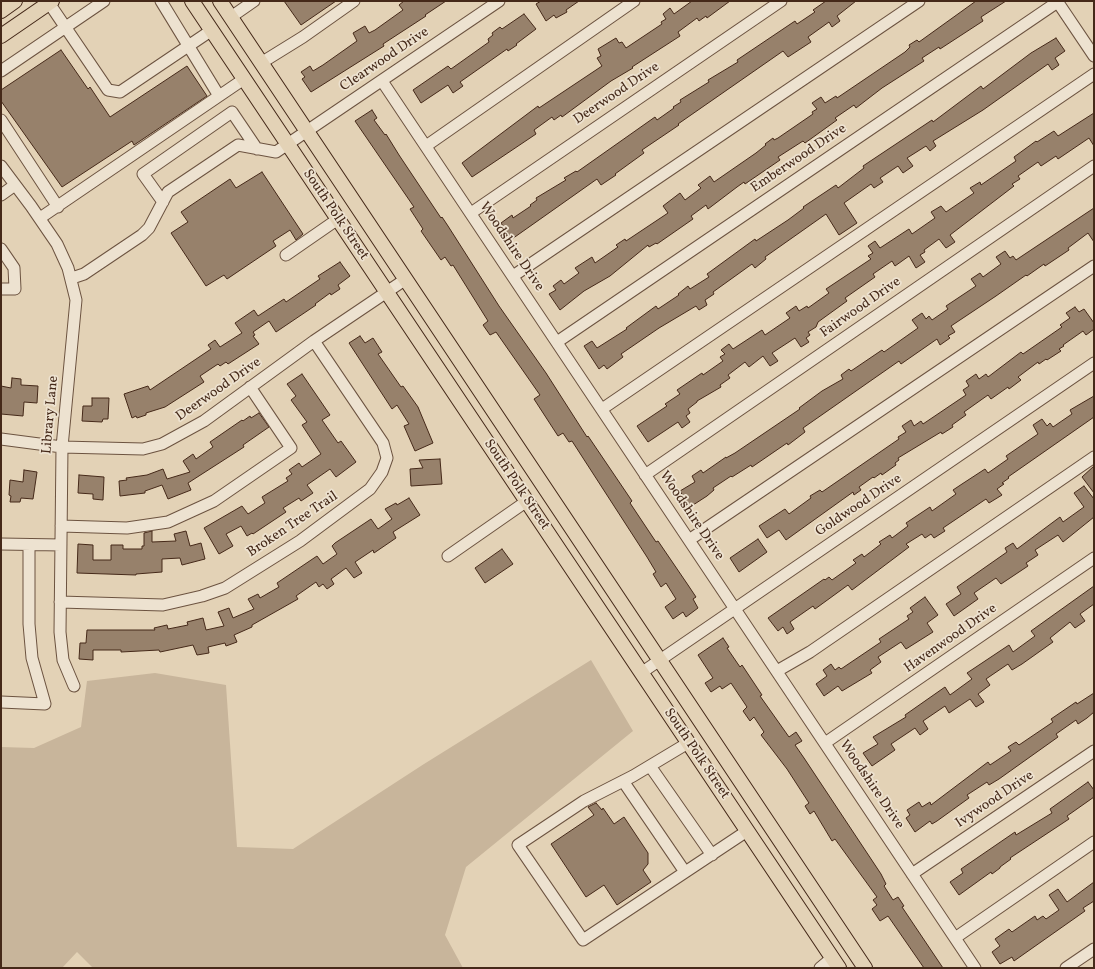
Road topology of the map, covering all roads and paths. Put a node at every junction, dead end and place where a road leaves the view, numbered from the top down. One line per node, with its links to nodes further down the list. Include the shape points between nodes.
1 (15, 1): 14 (main road)
2 (104, 1): 16 (street)
3 (161, 1): 19 (street)
4 (192, 1): 17 (main road, South Polk Street)
5 (220, 1): 15 (main road, South Polk Street)
6 (254, 1): 15 (street)
7 (354, 1): 21 (street)
8 (498, 1): 25 (street, Clearwood Drive)
9 (634, 1): 30 (street)
10 (780, 1): 38 (street, Deerwood Drive)
11 (920, 1): 44 (street)
12 (1058, 1): 20 (street); 50 (street, Emberwood Drive)
13 (50, 2): 16 (street); 18 (main road)
14 (1, 11)
15 (231, 17): 17 (main road); 21 (main road, South Polk Street)
16 (66, 27): 19 (street, via 108,90 120,92); 22 (street)
17 (212, 30): 19 (street); 24 (main road, South Polk Street)
18 (1, 36)
19 (189, 45): 26 (street)
20 (1094, 56)
21 (261, 63): 28 (main road, South Polk Street)
22 (1, 72)
23 (1094, 74): 53 (street)
24 (244, 79): 26 (street); 29 (main road, South Polk Street)
25 (382, 81): 28 (street, Clearwood Drive); 30 (street, Woodshire Drive)
26 (219, 96): 37 (street)
27 (1, 120): 37 (street)
28 (307, 131): 29 (street, Clearwood Drive); 46 (main road, South Polk Street)
29 (288, 144): 31 (street, Clearwood Drive, via 276,152); 40 (main road, South Polk Street)
30 (426, 146): 38 (street, Woodshire Drive)
31 (257, 149): 36 (street, Clearwood Drive, via 238,145 168,192); 36 (street, via 232,112 143,174)
32 (1, 166): 34 (street, Library Lane)
33 (1094, 166): 57 (street, Fairwood Drive)
34 (16, 185): 35 (street); 39 (street, Library Lane)
35 (1, 196)
36 (163, 202): 45 (street, Clearwood Drive, via 142,236 84,274)
37 (58, 207): 39 (street)
38 (471, 213): 44 (street, Woodshire Drive)
39 (40, 218): 45 (street, Library Lane, via 57,244)
40 (338, 219): 42 (street); 48 (main road, South Polk Street)
41 (1, 249): 47 (street, via 14,268 15,289)
42 (286, 255)
43 (1094, 266): 61 (street)
44 (513, 276): 50 (street, Woodshire Drive)
45 (72, 278): 55 (street, Library Lane, via 76,300 75,318)
46 (406, 279): 48 (street, Deerwood Drive); 58 (main road, South Polk Street)
47 (1, 290)
48 (386, 292): 49 (street, Deerwood Drive); 59 (main road, South Polk Street)
49 (314, 341): 52 (street, Deerwood Drive); 67 (street, Broken Tree Trail, via 383,443 387,458 382,472 370,490 300,541 225,588 163,605)
50 (557, 342): 53 (street, Woodshire Drive)
51 (1094, 363): 68 (street, Goldwood Drive)
52 (250, 387): 55 (street, Deerwood Drive, via 204,421 162,444 143,449); 60 (street, via 291,448 214,502 168,522 127,528)
53 (602, 409): 57 (street, Woodshire Drive)
54 (1, 438): 55 (street, Deerwood Drive)
55 (62, 447): 60 (street, Library Lane)
56 (1094, 456): 70 (street, via 810,652)
57 (646, 475): 61 (street, Woodshire Drive)
58 (546, 489): 59 (main road); 69 (main road, South Polk Street)
59 (527, 502): 65 (street); 71 (main road, South Polk Street)
60 (61, 526): 64 (street, Library Lane)
61 (689, 540): 68 (street, Woodshire Drive)
62 (1, 544): 63 (street)
63 (29, 545): 64 (street); 73 (street, via 30,645 45,704)
64 (61, 545): 67 (street, Library Lane)
65 (448, 556)
66 (1094, 558): 75 (street, Havenwood Drive)
67 (60, 602): 72 (street, Library Lane, via 63,660)
68 (735, 609): 69 (street, Goldwood Drive); 70 (street, Woodshire Drive)
69 (660, 660): 71 (street, Goldwood Drive); 85 (main road, South Polk Street)
70 (777, 672): 75 (street, Woodshire Drive)
71 (642, 673): 74 (main road, South Polk Street)
72 (74, 686)
73 (1, 702)
74 (688, 743): 77 (street); 79 (main road, South Polk Street)
75 (825, 743): 83 (street, Woodshire Drive)
76 (1094, 751): 83 (street, Ivywood Drive)
77 (650, 766): 78 (street); 81 (street)
78 (623, 781): 82 (street); 82 (street, via 584,801 518,845 583,940)
79 (747, 831): 81 (street); 87 (main road, South Polk Street)
80 (1094, 842): 84 (street)
81 (712, 854): 82 (street)
82 (685, 872)
83 (912, 874): 84 (street, Woodshire Drive)
84 (955, 938): 90 (street, Woodshire Drive)
85 (851, 947): 87 (main road); 89 (main road, South Polk Street)
86 (1094, 948): 91 (street)
87 (836, 963): 88 (street)
88 (820, 968)
89 (865, 968)
90 (975, 968)
91 (1066, 968)

